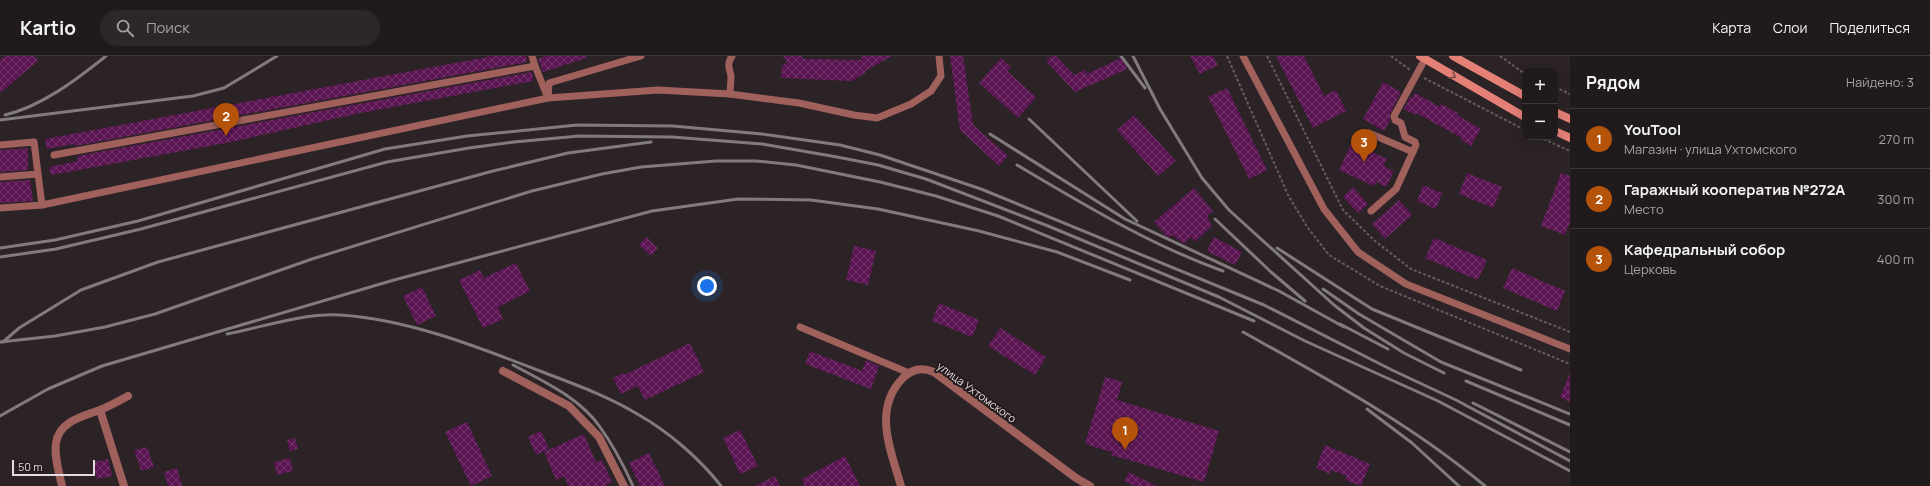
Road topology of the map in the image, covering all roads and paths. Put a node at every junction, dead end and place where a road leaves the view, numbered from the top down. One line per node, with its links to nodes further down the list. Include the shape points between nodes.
1 (532, 56): 12 (lane)
2 (641, 56): 19 (lane, via 549,82)
3 (732, 56): 16 (lane, via 728,61 731,77)
4 (939, 56): 16 (lane, via 941,76 930,91 911,104 877,118 799,103)
5 (1227, 56): 40 (path, via 1289,197 1329,255 1380,286)
6 (1243, 56): 39 (lane, via 1324,208 1358,252 1406,284)
7 (1266, 56): 38 (path, via 1343,210 1375,241 1411,270)
8 (1391, 56): 14 (path)
9 (1453, 56): 17 (main road)
10 (1500, 56): 13 (path)
11 (1423, 58): 14 (lane); 21 (main road, one-way to 21)
12 (535, 66): 19 (lane); 31 (lane)
13 (1522, 72)
14 (1417, 74): 23 (path); 29 (lane, via 1394,118 1401,123 1404,137 1415,142)
15 (1558, 88): 18 (path)
16 (730, 94): 19 (lane, via 658,90)
17 (1522, 94)
18 (1570, 94)
19 (548, 98): 34 (lane)
20 (1558, 113): 22 (main road)
21 (1522, 115)
22 (1570, 119)
23 (1522, 128)
24 (1558, 132): 26 (main road)
25 (1369, 133): 29 (lane)
26 (1570, 138)
27 (1545, 140): 30 (path)
28 (0, 145): 32 (lane, via 34,142)
29 (1413, 152): 36 (lane, via 1396,189)
30 (1570, 152)
31 (54, 155)
32 (38, 174): 33 (lane); 34 (lane)
33 (0, 177)
34 (42, 205): 35 (lane)
35 (0, 208)
36 (1371, 211)
37 (800, 326): 42 (lane)
38 (1570, 332)
39 (1570, 349)
40 (1570, 364)
41 (503, 371): 47 (street, via 569,406 599,437)
42 (909, 373): 48 (street, via 894,386 886,410 887,439); 49 (street, улица Ухтомского, via 922,369 934,372)
43 (128, 396): 44 (street)
44 (100, 410): 45 (street, via 79,417 62,429 58,436 56,450); 46 (street)
45 (62, 486)
46 (124, 486)
47 (624, 486)
48 (901, 486)
49 (1090, 486)

